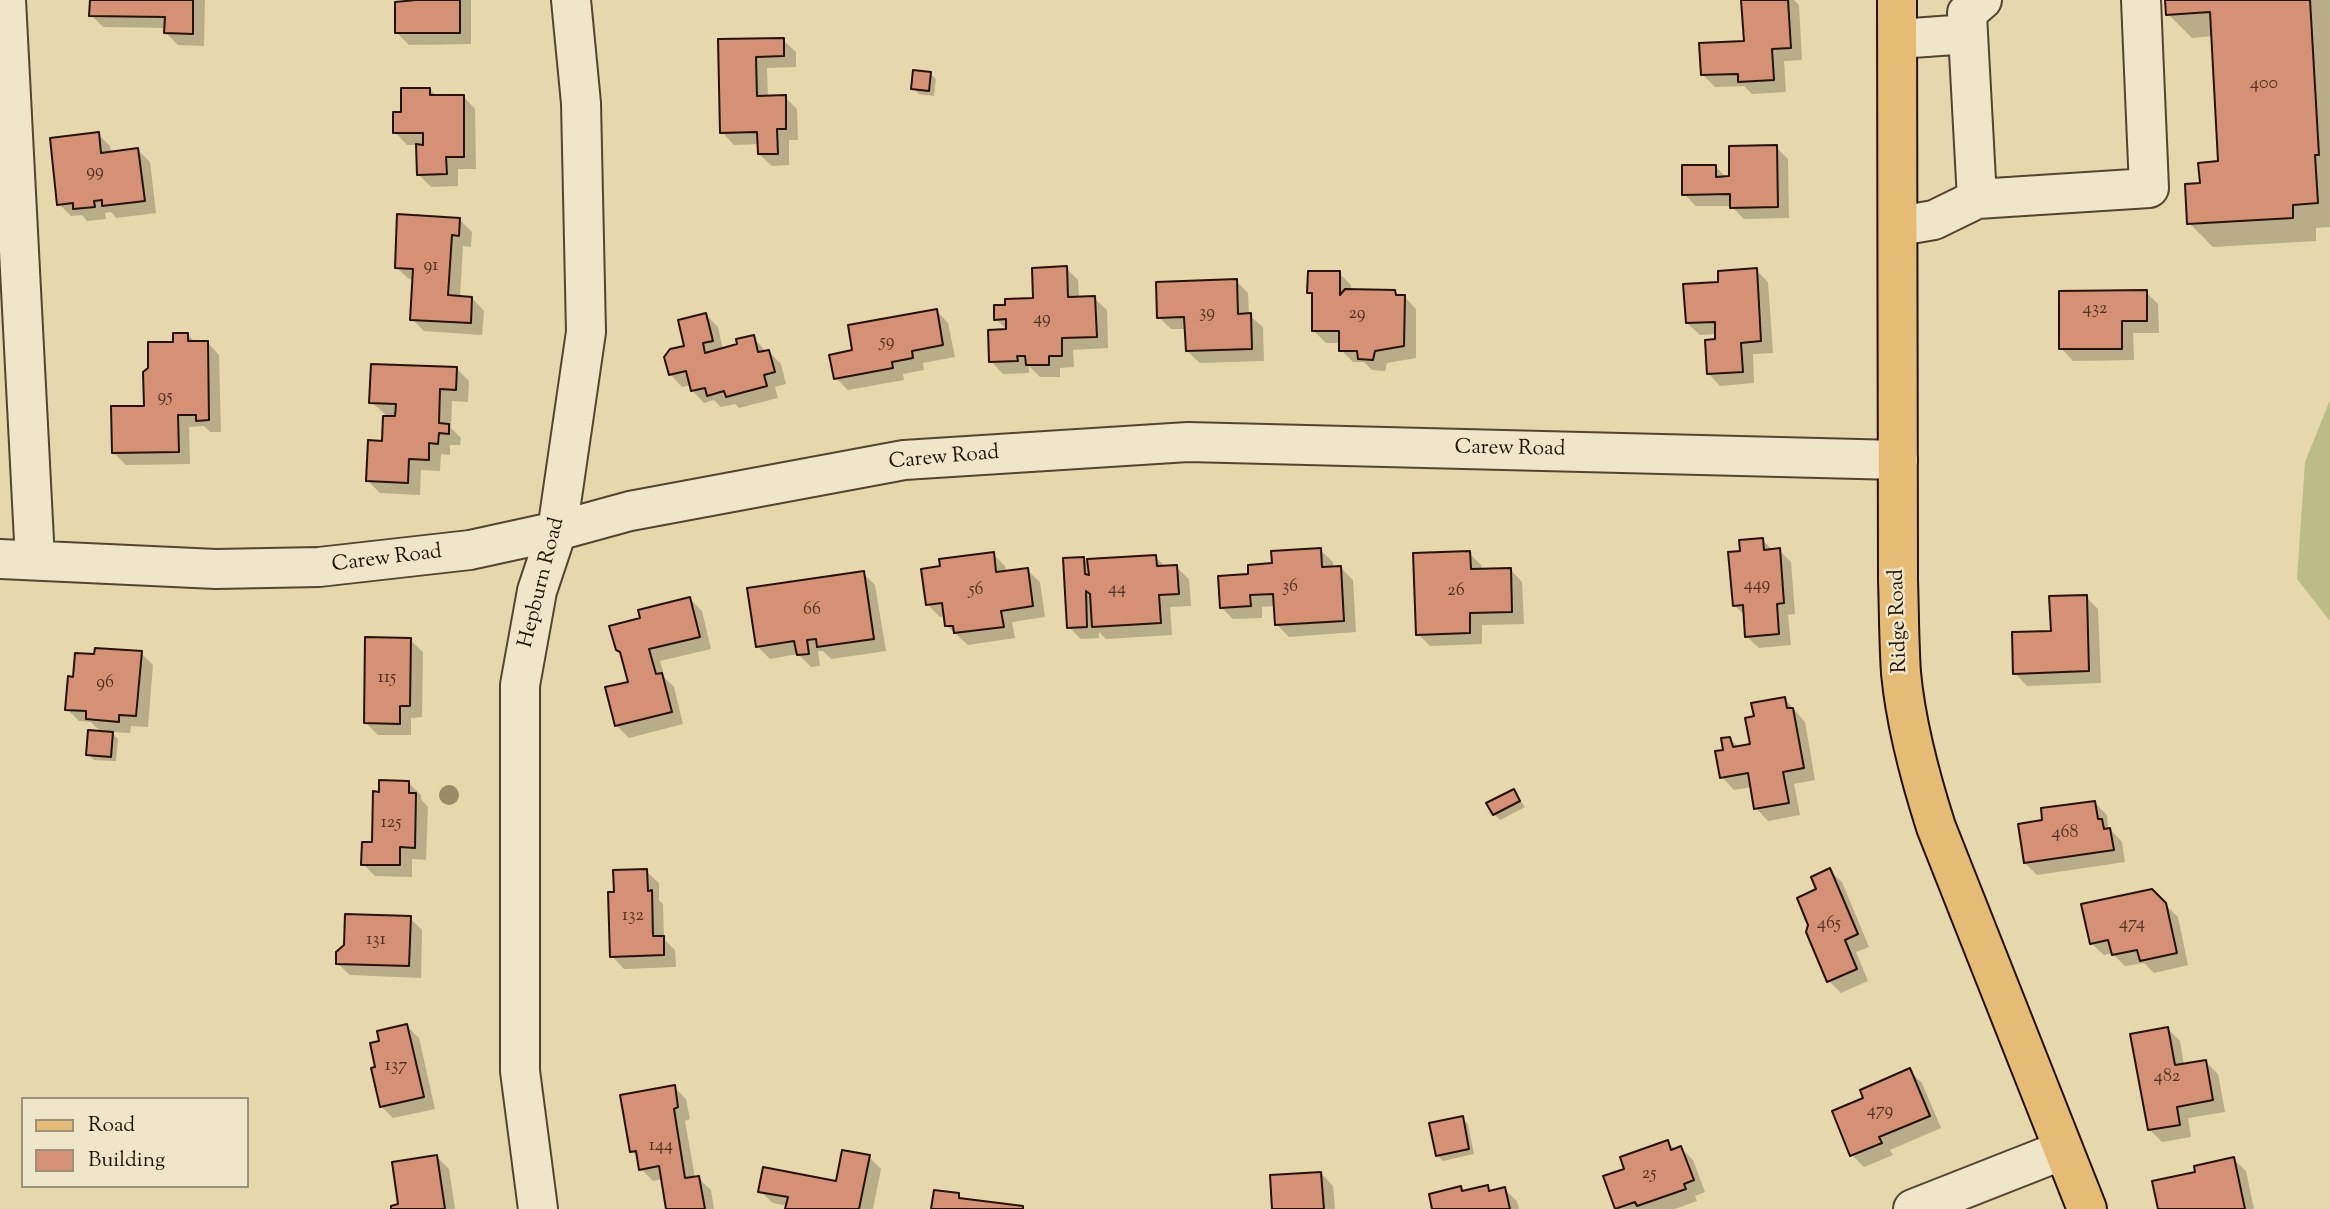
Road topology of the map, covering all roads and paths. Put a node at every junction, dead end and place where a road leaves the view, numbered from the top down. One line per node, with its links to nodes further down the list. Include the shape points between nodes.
1 (6, 0): 11 (street)
2 (570, 0): 10 (street, Hepburn Road, via 581,103 586,332)
3 (1897, 0): 6 (main road, Ridge Road)
4 (2141, 0): 7 (street, via 2149,188)
5 (1975, 17): 6 (street); 7 (street)
6 (1898, 39): 8 (main road, Ridge Road)
7 (1977, 199): 8 (street, via 1934,220)
8 (1899, 226): 9 (main road, Ridge Road)
9 (1898, 460): 10 (street, Carew Road, via 1188,442 904,460 630,511); 12 (main road, Ridge Road, via 1901,674 1920,776)
10 (557, 531): 11 (street, Carew Road, via 470,550 319,567 216,569); 13 (street, Hepburn Road, via 537,592 520,685 520,1071)
11 (17, 559)
12 (2063, 1150): 14 (street); 15 (main road, Ridge Road)
13 (538, 1209)
14 (1913, 1209)
15 (2087, 1209)

